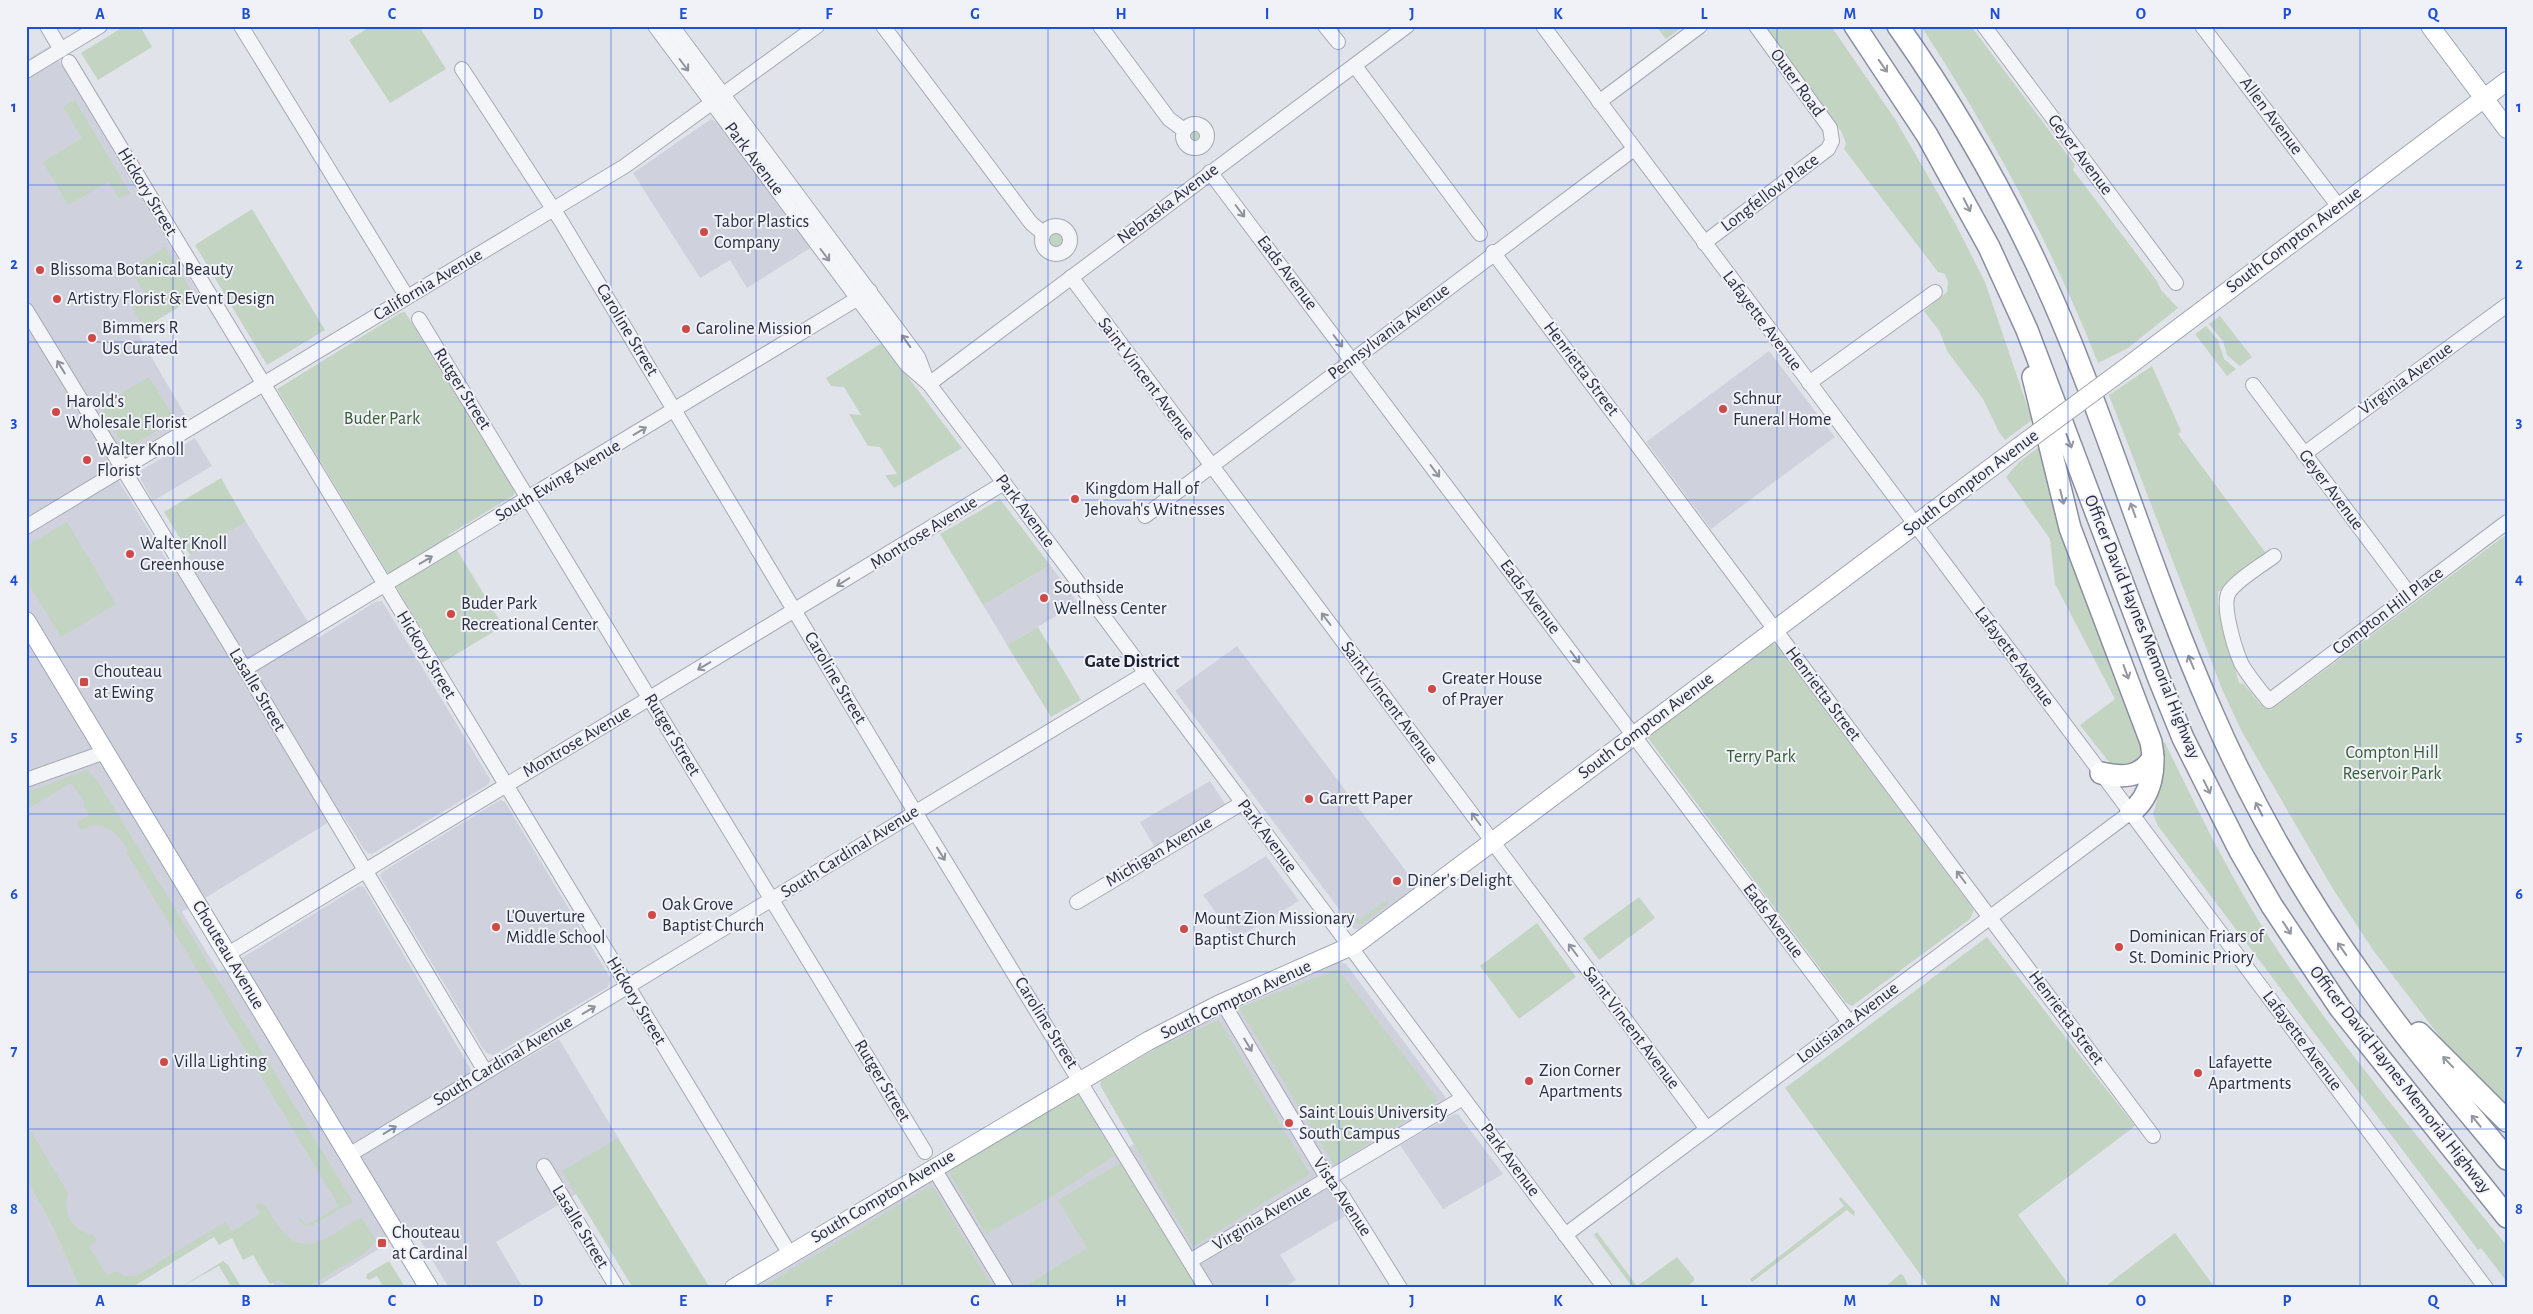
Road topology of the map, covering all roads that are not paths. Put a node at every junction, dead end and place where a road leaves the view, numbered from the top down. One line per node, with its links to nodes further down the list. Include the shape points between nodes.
1 (47, 26): 20 (street)
2 (100, 26): 20 (street)
3 (241, 26): 44 (street)
4 (655, 26): 27 (street, Park Avenue, one-way to 27)
5 (672, 26): 27 (street, Park Avenue)
6 (818, 26): 27 (street, California Avenue)
7 (884, 26): 36 (street, via 1031,223)
8 (1100, 26): 30 (street, via 1169,119)
9 (1326, 26): 19 (street)
10 (1407, 26): 22 (street, Nebraska Avenue)
11 (1543, 26): 28 (street, Lafayette Avenue)
12 (1700, 26): 28 (street)
13 (1756, 26): 31 (street, Outer Road, via 1830,128)
14 (1854, 26): 48 (highway, Officer David Haynes Memorial Highway, one-way to 48, via 1903,97 1959,190)
15 (1898, 26): 90 (highway, Officer David Haynes Memorial Highway, one-way to 15, via 2300,882 2238,769 2186,652 2084,374 2031,252 1970,138)
16 (2202, 26): 34 (street, Allen Avenue)
17 (2430, 26): 26 (main road)
18 (1988, 28): 41 (street, Geyer Avenue)
19 (1338, 42)
20 (61, 50): 24 (street)
21 (69, 62): 51 (street, Hickory Street)
22 (1356, 66): 33 (street, Nebraska Avenue); 37 (street)
23 (462, 69): 35 (street, Caroline Street)
24 (26, 71)
25 (2507, 81): 26 (main road, South Compton Avenue)
26 (2484, 98): 29 (main road); 34 (main road, South Compton Avenue)
27 (718, 99): 35 (street, California Avenue, via 625,166); 43 (street, Park Avenue)
28 (1599, 102): 32 (street, Lafayette Avenue)
29 (2507, 129)
30 (1184, 130)
31 (1832, 141): 38 (street, Longfellow Place, via 1828,149)
32 (1634, 149): 38 (street, Lafayette Avenue); 39 (street, Pennsylvania Avenue)
33 (1210, 172): 40 (street, Nebraska Avenue); 49 (street, Eads Avenue, one-way to 49)
34 (2339, 207): 62 (main road, South Compton Avenue, bridge)
35 (554, 209): 44 (street, California Avenue); 54 (street, Caroline Street)
36 (1044, 233)
37 (1480, 234)
38 (1704, 243): 50 (street, Lafayette Avenue)
39 (1493, 252): 49 (street, Pennsylvania Avenue); 69 (street, Henrietta Street)
40 (1071, 277): 52 (street, Nebraska Avenue); 56 (street, Saint Vincent Avenue)
41 (2176, 283)
42 (1935, 292): 50 (street)
43 (864, 295): 52 (street, Park Avenue, via 908,365); 54 (street, South Ewing Avenue)
44 (407, 298): 51 (street, California Avenue)
45 (2507, 305): 55 (street, Virginia Avenue)
46 (26, 310): 57 (street, Lasalle Street, one-way to 46)
47 (419, 319): 59 (street, Rutger Street)
48 (2027, 330): 75 (highway, one-way to 75, via 2035,384 2063,503 2145,724); 105 (highway, Officer David Haynes Memorial Highway, one-way to 105, via 2183,738 2240,851 2277,914 2340,1008)
49 (1352, 360): 56 (street, Pennsylvania Avenue); 73 (street, Eads Avenue, one-way to 73)
50 (1809, 383): 62 (street, Lafayette Avenue)
51 (263, 384): 57 (street, California Avenue); 65 (street, Hickory Street)
52 (929, 384): 58 (street, Park Avenue)
53 (2253, 385): 55 (street, Geyer Avenue)
54 (675, 410): 59 (street, South Ewing Avenue, one-way to 54); 67 (street, Caroline Street)
55 (2304, 454): 66 (street, Geyer Avenue)
56 (1212, 466): 60 (street, Pennsylvania Avenue); 82 (street, Saint Vincent Avenue, one-way to 56)
57 (122, 470): 63 (street, California Avenue); 70 (street, Lasalle Street)
58 (1004, 483): 67 (street, Montrose Avenue, one-way to 67); 71 (street, Park Avenue)
59 (529, 498): 65 (street, South Ewing Avenue, one-way to 59); 72 (street, Rutger Street)
60 (1145, 516)
61 (2507, 522): 66 (street, Compton Hill Place)
62 (1915, 525): 69 (main road, South Compton Avenue); 76 (street, Lafayette Avenue)
63 (26, 527)
64 (2274, 556): 66 (street, Compton Hill Place, via 2233,587 2226,597 2236,650 2268,701)
65 (384, 586): 70 (street, South Ewing Avenue); 78 (street, Hickory Street)
66 (2410, 595)
67 (796, 612): 72 (street, Montrose Avenue, one-way to 72); 80 (street, Caroline Street)
68 (26, 621): 74 (main road, Chouteau Avenue)
69 (1775, 629): 73 (main road, South Compton Avenue); 86 (street, Henrietta Street, one-way to 69)
70 (245, 669): 83 (street, Lasalle Street)
71 (1146, 673): 79 (street, Park Avenue); 80 (street, South Cardinal Avenue)
72 (650, 699): 78 (street, Montrose Avenue); 84 (street, Rutger Street)
73 (1634, 734): 82 (main road, South Compton Avenue); 92 (street, Eads Avenue)
74 (106, 752): 77 (street); 88 (main road, Chouteau Avenue)
75 (2153, 758): 76 (highway, via 2133,775); 81 (highway, via 2148,791)
76 (2101, 773): 81 (street, Lafayette Avenue)
77 (26, 780)
78 (505, 785): 83 (street, Montrose Avenue); 89 (street, Hickory Street)
79 (1242, 803): 85 (street, Michigan Avenue); 87 (street, Park Avenue)
80 (915, 812): 84 (street, South Cardinal Avenue); 94 (street, Caroline Street, one-way to 94)
81 (2131, 812): 86 (street, Louisiana Avenue); 116 (street, Lafayette Avenue)
82 (1492, 841): 87 (main road, South Compton Avenue); 97 (street, Saint Vincent Avenue, one-way to 82)
83 (365, 870): 88 (street, Montrose Avenue); 93 (street, Lasalle Street)
84 (772, 900): 89 (street, South Cardinal Avenue); 99 (street, Rutger Street)
85 (1077, 902)
86 (1990, 916): 92 (street, Louisiana Avenue); 98 (street, Henrietta Street)
87 (1350, 947): 91 (main road, South Compton Avenue); 95 (street, Park Avenue)
88 (228, 954): 100 (main road, Chouteau Avenue)
89 (627, 986): 93 (street, South Cardinal Avenue, one-way to 89); 107 (street, Hickory Street)
90 (2370, 989): 96 (highway, one-way to 90); 101 (highway, Officer David Haynes Memorial Highway, one-way to 90)
91 (1223, 1003): 94 (main road, South Compton Avenue); 104 (street, Vista Avenue, one-way to 104)
92 (1849, 1022): 97 (street, Louisiana Avenue)
93 (485, 1071): 100 (street, South Cardinal Avenue, one-way to 93)
94 (1080, 1080): 103 (main road, South Compton Avenue); 108 (street, Caroline Street)
95 (1463, 1098): 104 (street, Virginia Avenue); 106 (street, Park Avenue)
96 (2507, 1122)
97 (1707, 1129): 106 (street, Louisiana Avenue)
98 (2153, 1136)
99 (924, 1152)
100 (348, 1155): 109 (main road, Chouteau Avenue)
101 (2507, 1159)
102 (544, 1166): 110 (street, Lasalle Street)
103 (933, 1167): 111 (main road, South Compton Avenue); 112 (street)
104 (1330, 1178): 108 (street, Virginia Avenue); 114 (street, Vista Avenue)
105 (2507, 1216)
106 (1565, 1235): 115 (street, Park Avenue)
107 (785, 1246)
108 (1190, 1261): 113 (street, Caroline Street)
109 (429, 1288)
110 (617, 1288)
111 (734, 1288)
112 (1006, 1288)
113 (1206, 1288)
114 (1400, 1288)
115 (1605, 1288)
116 (2486, 1288)

